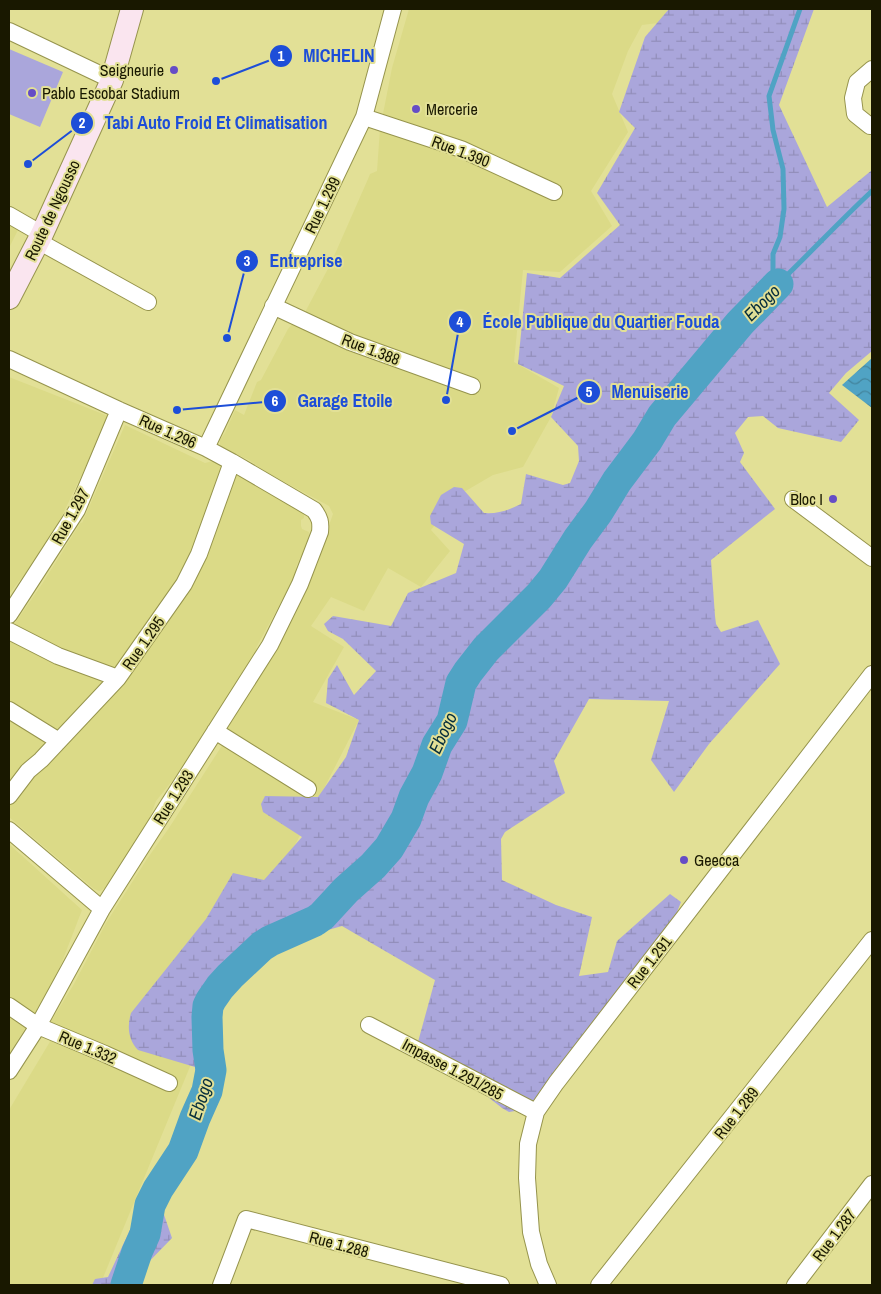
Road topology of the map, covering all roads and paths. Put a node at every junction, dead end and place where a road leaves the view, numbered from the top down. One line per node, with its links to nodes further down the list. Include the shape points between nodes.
1 (132, 9): 5 (main road, Route de Ngousso)
2 (393, 9): 6 (street, Rue 1.299)
3 (9, 31): 5 (street)
4 (872, 69): 7 (street, via 858,82 853,98 855,114)
5 (112, 80): 10 (main road, Route de Ngousso)
6 (364, 117): 8 (street, Rue 1.390, via 461,150); 13 (street, Rue 1.299)
7 (872, 125)
8 (554, 192)
9 (9, 215): 10 (street)
10 (40, 238): 11 (main road, Route de Ngousso); 12 (street)
11 (9, 298)
12 (148, 302)
13 (273, 306): 15 (street, Rue 1.388, via 350,342); 17 (street, Rue 1.299)
14 (9, 359): 16 (street, Rue 1.296)
15 (472, 386)
16 (119, 410): 17 (street, Rue 1.296); 22 (street, Rue 1.297, via 77,510)
17 (206, 448): 18 (street, Rue 1.296)
18 (232, 462): 20 (street, Rue 1.296, via 314,510); 25 (street, Rue 1.295, via 199,554 184,584)
19 (793, 499): 21 (street)
20 (319, 518): 27 (street, Rue 1.293, via 320,532 300,584 265,653)
21 (872, 558)
22 (9, 615)
23 (9, 631): 25 (street, via 58,656)
24 (872, 674): 39 (street, Rue 1.291)
25 (118, 678): 28 (street, Rue 1.295)
26 (9, 710): 28 (street)
27 (215, 732): 29 (street); 32 (street, Rue 1.293)
28 (59, 741): 30 (street, Rue 1.295)
29 (308, 789)
30 (9, 796)
31 (9, 830): 32 (street)
32 (102, 909): 36 (street, Rue 1.293)
33 (872, 940): 44 (street, Rue 1.289)
34 (9, 1006): 36 (street, Rue 1.332)
35 (370, 1025): 39 (street, Impasse 1.291/285)
36 (38, 1026): 37 (street, Rue 1.293); 38 (street, Rue 1.332)
37 (9, 1070)
38 (169, 1083)
39 (536, 1112): 43 (street, Rue 1.291, via 528,1144 527,1178 531,1232)
40 (872, 1184): 45 (street, Rue 1.287)
41 (221, 1285): 42 (street, Rue 1.288, via 246,1219)
42 (501, 1285)
43 (548, 1285)
44 (599, 1285)
45 (795, 1285)

